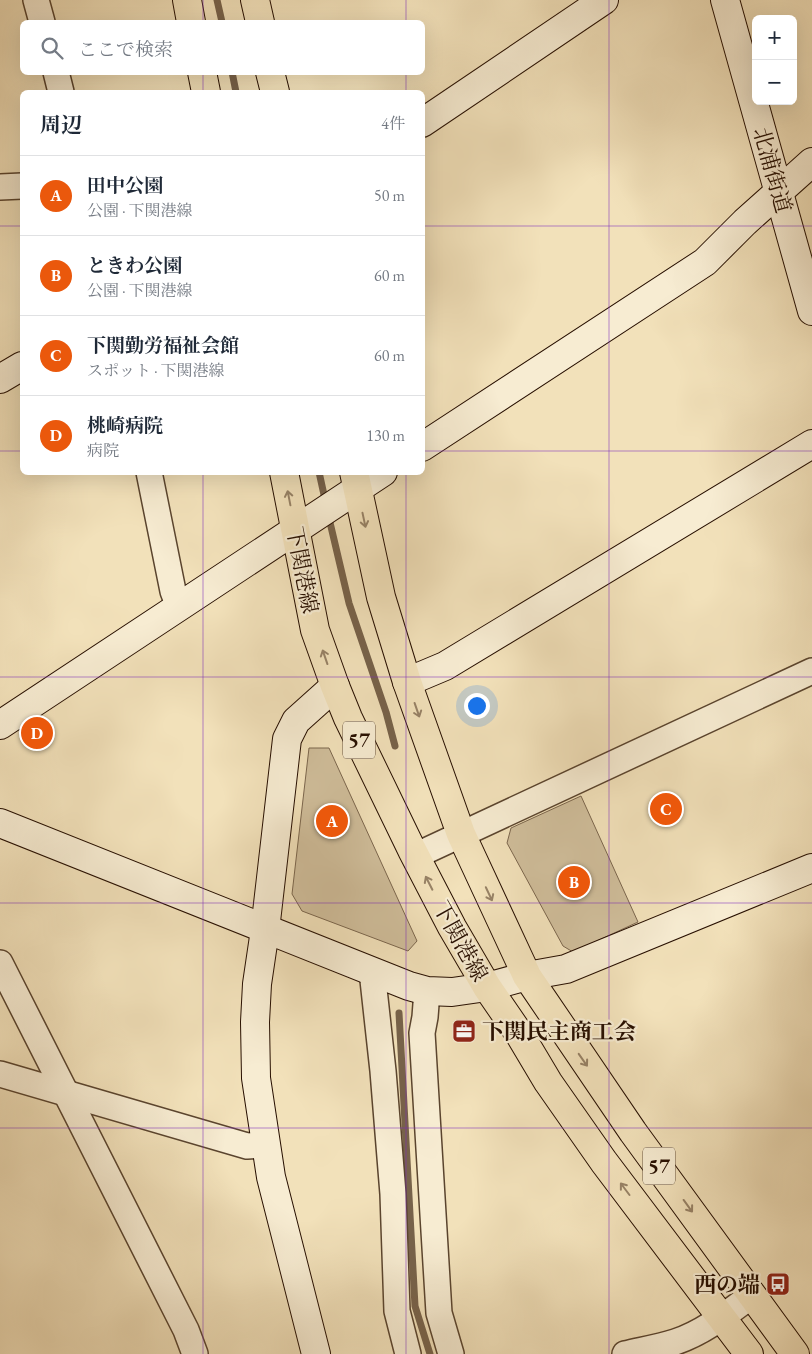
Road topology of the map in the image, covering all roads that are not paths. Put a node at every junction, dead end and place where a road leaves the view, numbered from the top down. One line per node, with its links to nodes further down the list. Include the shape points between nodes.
1 (36, 0): 6 (street)
2 (186, 0): 7 (main road)
3 (255, 0): 8 (main road)
4 (604, 0): 15 (street)
5 (726, 0): 19 (street, 北浦街道)
6 (41, 20)
7 (191, 20)
8 (260, 20)
9 (57, 75): 12 (street)
10 (203, 75): 13 (main road)
11 (271, 75): 14 (main road)
12 (60, 90)
13 (206, 90)
14 (274, 90)
15 (425, 121)
16 (812, 162): 19 (street)
17 (20, 186): 18 (street)
18 (0, 187)
19 (780, 192): 20 (street, 北浦街道); 24 (street, via 705,262)
20 (812, 311)
21 (20, 367): 22 (street)
22 (0, 379)
23 (812, 444): 32 (street, via 445,666)
24 (425, 445)
25 (150, 475): 30 (street)
26 (285, 475): 29 (main road, 下関港線 / 57, one-way to 26)
27 (377, 475): 28 (street)
28 (352, 487): 29 (street); 32 (main road, 下関港線 / 57, one-way to 32)
29 (302, 525): 30 (street); 33 (main road, 下関港線 / 57, one-way to 29, via 315,630)
30 (179, 607): 34 (street)
31 (812, 671): 36 (street)
32 (407, 682): 36 (main road, 下関港線 / 57, one-way to 36)
33 (334, 686): 37 (main road, 下関港線 / 57); 39 (street, via 296,721 287,739)
34 (0, 725)
35 (0, 823): 39 (street)
36 (461, 834): 37 (street); 42 (main road, 下関港線 / 57, one-way to 42)
37 (415, 856): 43 (main road, 下関港線 / 57, one-way to 37)
38 (812, 868): 42 (street, via 566,969)
39 (265, 930): 41 (street); 47 (street, via 254,1022 256,1078)
40 (0, 963): 46 (street)
41 (372, 971): 44 (street); 52 (street, via 391,1175 397,1311)
42 (527, 976): 43 (street); 48 (main road, 下関港線 / 57, one-way to 48, via 633,1132)
43 (487, 987): 44 (street, via 452,992); 49 (main road, 下関港線 / 57, one-way to 43, via 598,1154)
44 (428, 991): 53 (street, via 422,1033 439,1313)
45 (0, 1074): 46 (street)
46 (65, 1093): 47 (street, via 247,1146); 50 (street, via 186,1330)
47 (266, 1145): 51 (street, via 271,1177)
48 (752, 1295): 49 (street); 56 (main road, 下関港線 / 57)
49 (722, 1317): 54 (street, via 676,1342); 55 (main road, 下関港線 / 57)
50 (195, 1354)
51 (316, 1354)
52 (408, 1354)
53 (451, 1354)
54 (625, 1354)
55 (749, 1354)
56 (795, 1354)

